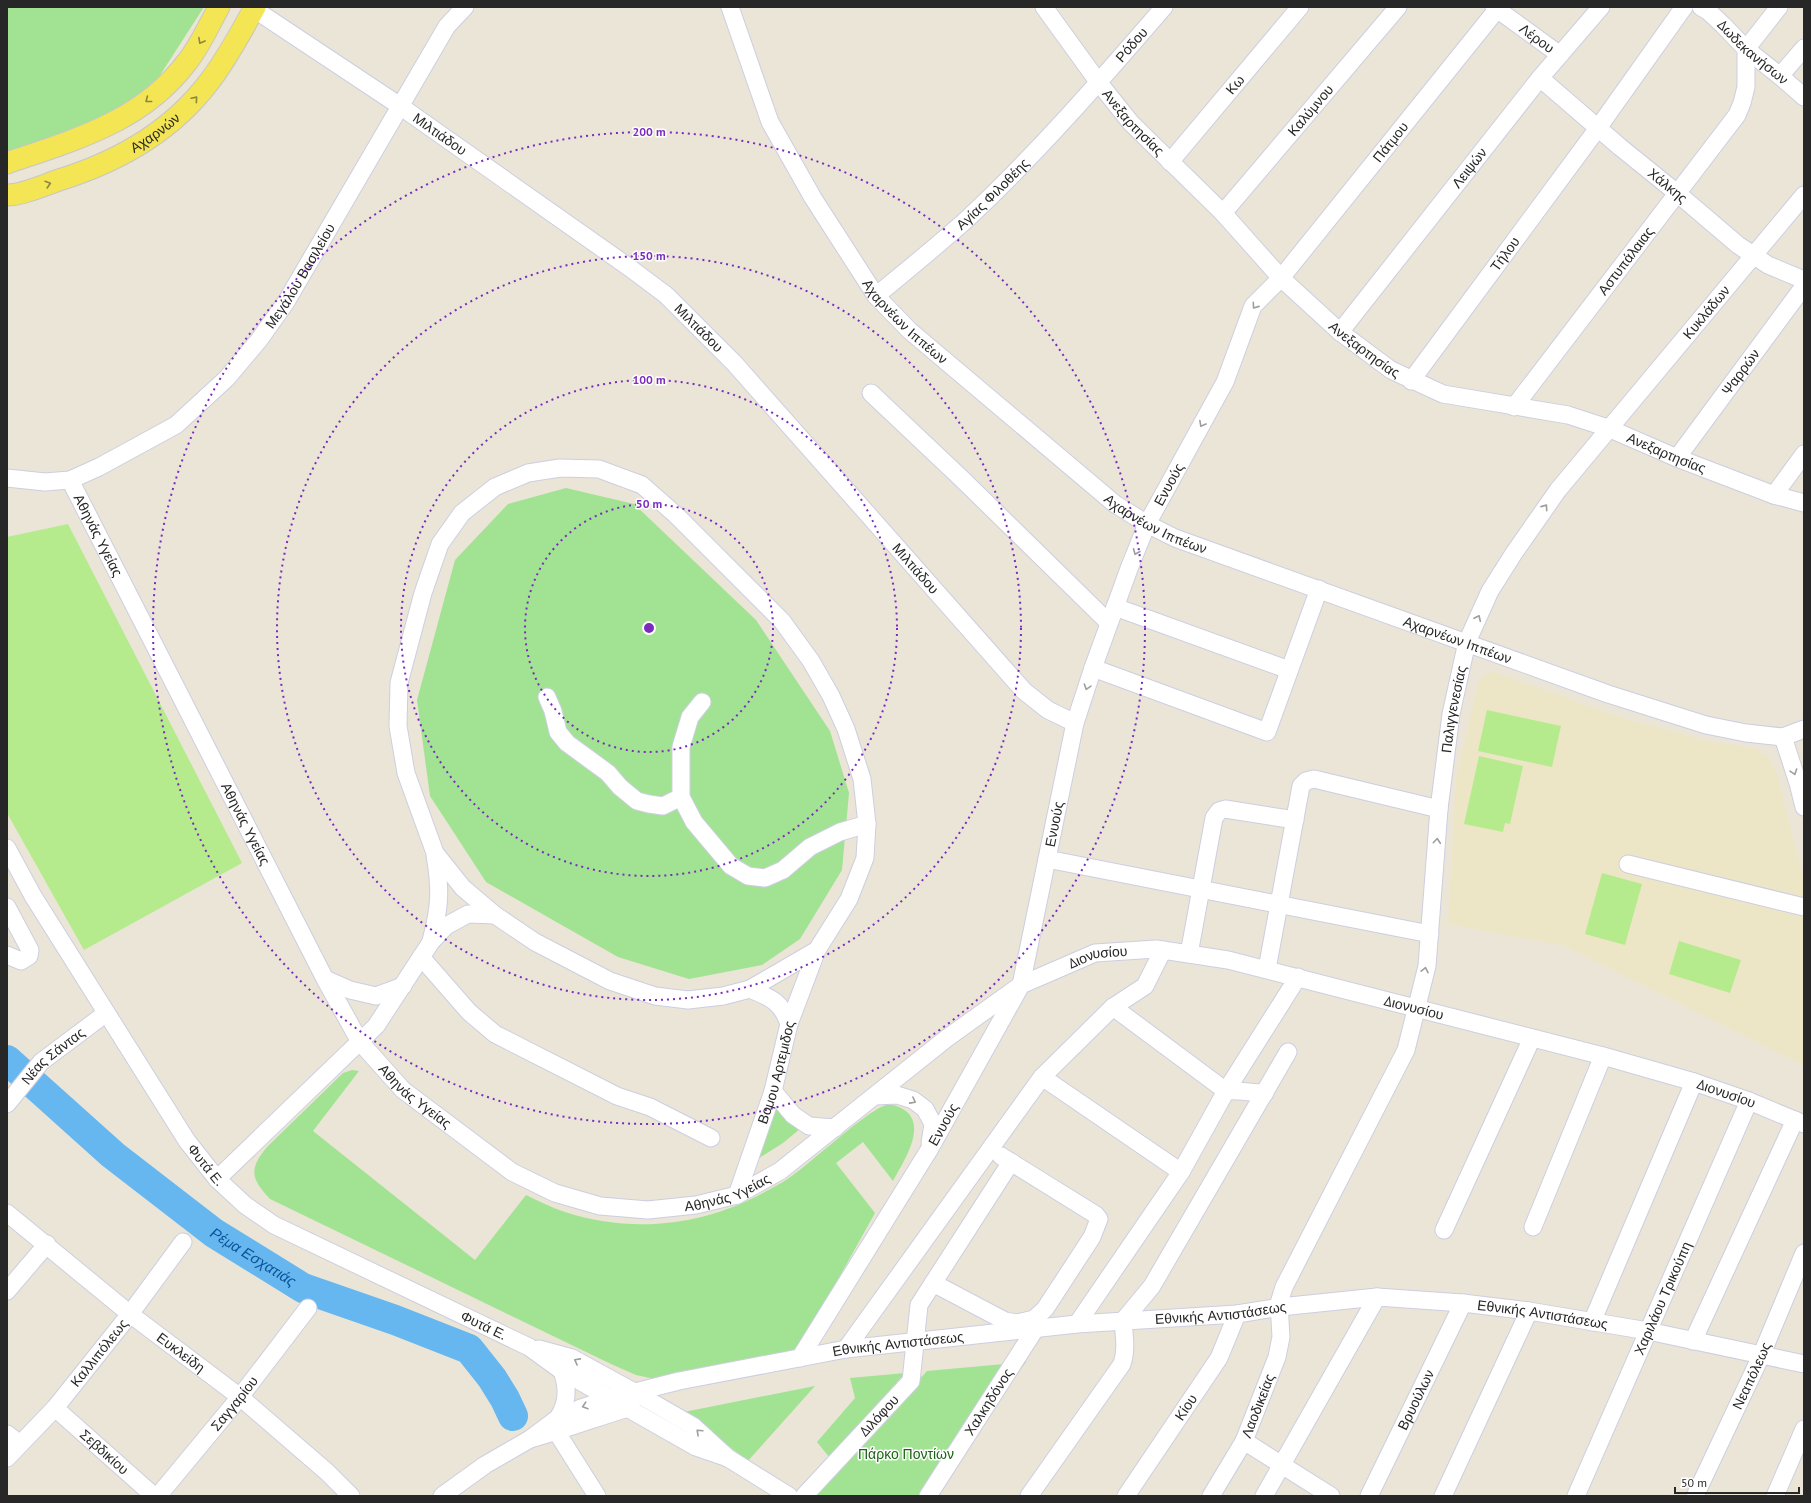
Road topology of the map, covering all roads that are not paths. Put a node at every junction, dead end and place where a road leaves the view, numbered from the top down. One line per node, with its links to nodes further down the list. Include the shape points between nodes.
1 (220, 7): 24 (main road, Αχαρνών, one-way to 24, via 188,62 155,95 131,113 108,127)
2 (465, 7): 21 (street, Μεγάλου Βασιλείου, via 447,26)
3 (730, 7): 33 (street, Αχαρνέων Ιππέων, via 770,122 813,198)
4 (1164, 7): 19 (street, Ρόδου)
5 (1300, 7): 23 (street, Κω)
6 (1398, 7): 28 (street, Καλύμνου)
7 (1601, 7): 16 (street, Λειψών)
8 (1684, 7): 22 (street, Τήλου)
9 (1701, 7): 15 (street, Δωδεκανήσων)
10 (1780, 7): 15 (street)
11 (254, 8): 21 (street, Μιλτιάδου); 26 (main road, Αχαρνών, one-way to 11, via 108,163 164,128 209,83)
12 (1497, 8): 16 (street, Λέρου); 30 (street, Πάτμου)
13 (1050, 10): 19 (street, Ανεξαρτησίας)
14 (1804, 48): 17 (street)
15 (1746, 49): 17 (street, Δωδεκανήσων); 25 (street, Αστυπάλαιας, via 1746,87 1737,115)
16 (1560, 55): 18 (street, Λειψών)
17 (1780, 76): 20 (street, Δωδεκανήσων)
18 (1540, 78): 22 (street, Χάλκης); 35 (street, Λειψών)
19 (1099, 83): 23 (street, Ανεξαρτησίας, via 1131,123); 33 (street, Αγίας Φιλοθέης, via 966,220)
20 (1804, 97)
21 (400, 106): 43 (street, Μεγάλου Βασιλείου, via 286,302 228,378 176,425); 55 (street, Μιλτιάδου, via 666,295 735,364 1024,691 1048,710)
22 (1598, 128): 25 (street, Χάλκης); 36 (street, Τήλου)
23 (1170, 162): 28 (street, Ανεξαρτησίας)
24 (7, 163)
25 (1677, 193): 29 (street, Χάλκης, via 1738,245); 38 (street, Αστυπάλαιας)
26 (7, 195)
27 (1804, 195): 29 (street, Κυκλάδων)
28 (1223, 213): 30 (street, Ανεξαρτησίας)
29 (1755, 256): 31 (street, Χάλκης, via 1768,265); 39 (street, Κυκλάδων)
30 (1281, 278): 35 (street, Ανεξαρτησίας); 46 (street, Ενυούς, one-way to 46, via 1253,306 1225,382)
31 (1804, 280)
32 (1804, 286): 34 (street, Ψαρρών)
33 (876, 296): 46 (street, Αχαρνέων Ιππέων, via 910,331 1079,474 1115,504)
34 (1798, 305): 41 (street, Ψαρρών)
35 (1340, 332): 36 (street, Ανεξαρτησίας, via 1391,370)
36 (1411, 381): 38 (street, Ανεξαρτησίας, via 1443,394)
37 (871, 393): 49 (street)
38 (1514, 407): 39 (street, Ανεξαρτησίας, via 1568,415)
39 (1608, 428): 41 (street, Ανεξαρτησίας); 50 (street, Παλιγγενεσίας, one-way to 39, via 1490,591 1514,553 1548,503)
40 (1804, 454): 44 (street)
41 (1677, 458): 44 (street, Ανεξαρτησίας)
42 (7, 478): 43 (street, Μεγάλου Βασιλείου, via 45,482)
43 (70, 480): 81 (street, Αθηνάς Υγείας)
44 (1774, 495): 45 (street, Ανεξαρτησίας)
45 (1804, 503)
46 (1147, 524): 47 (street, Αχαρνέων Ιππέων, via 1175,538); 48 (street, Ενυούς, one-way to 48)
47 (1319, 589): 50 (street, Αχαρνέων Ιππέων); 52 (street)
48 (1115, 606): 49 (street, Ενυούς); 52 (street)
49 (1109, 623): 51 (street, Ενυούς)
50 (1467, 642): 57 (street, Αχαρνέων Ιππέων, via 1608,694 1706,725); 60 (street, Παλιγγενεσίας, via 1451,714)
51 (1093, 668): 52 (street, via 1267,732); 55 (street, Ενυούς, one-way to 55)
52 (1289, 670)
53 (547, 697): 58 (street, via 558,732 567,743 608,773 637,801 664,806)
54 (702, 702): 58 (street, via 690,717 681,747)
55 (1075, 723): 65 (street, Ενυούς)
56 (1804, 729): 57 (street, Αχαρνέων Ιππέων)
57 (1783, 737): 59 (street, one-way to 59)
58 (681, 797): 62 (street, via 694,822 731,866 748,876 765,878 784,870 810,847 840,832)
59 (1804, 807)
60 (1440, 809): 61 (street, via 1314,779 1306,781 1301,786); 72 (street, Παλιγγενεσίας, one-way to 60)
61 (1295, 820): 67 (street, via 1225,808 1219,811 1214,818); 68 (street)
62 (867, 824): 64 (street, Βομου Αρτεμιδος, via 862,779 846,729 811,661 782,621 676,515 642,485 599,469 560,468 528,473 495,487 462,513 440,544 423,593 400,684 398,726 406,773); 74 (street, Βομου Αρτεμιδος, via 865,858 849,899)
63 (7, 848): 87 (street, Φυτά Ε., via 33,896)
64 (435, 853): 71 (street, via 463,888); 73 (street, via 440,881 439,911)
65 (1047, 858): 67 (street); 82 (street, Ενυούς)
66 (1628, 864): 69 (street)
67 (1202, 888): 68 (street); 76 (street)
68 (1279, 904): 72 (street); 79 (street)
69 (1804, 906)
70 (7, 908): 77 (street, via 30,950 29,956 21,961)
71 (495, 915): 73 (street, via 468,914 446,926); 84 (street, via 535,942 610,981 655,996 688,1000 723,996)
72 (1430, 934): 86 (street, Παλιγγενεσίας, one-way to 72, via 1427,966)
73 (431, 942): 78 (street)
74 (817, 950): 84 (street); 88 (street, Βομου Αρτεμιδος)
75 (1164, 950): 76 (street, Διονυσίου); 82 (street, Διονυσίου, via 1095,953); 85 (street, via 1146,986)
76 (1189, 954): 79 (street, Διονυσίου)
77 (7, 955)
78 (421, 957): 83 (street); 103 (street, via 468,1012 495,1034 617,1096 650,1107)
79 (1267, 969): 80 (street, Διονυσίου)
80 (1298, 977): 86 (street, Διονυσίου); 96 (street)
81 (325, 979): 83 (street, via 350,990 376,996); 90 (street, Αθηνάς Υγείας)
82 (1021, 985): 98 (street, Αθηνάς Υγείας, via 947,1038); 105 (street, Ενυούς)
83 (403, 986): 90 (street, via 376,1026)
84 (750, 989): 88 (street, via 771,998 784,1010)
85 (1113, 1007): 93 (street); 96 (street)
86 (1416, 1008): 89 (street, Διονυσίου); 120 (street, Λαοδικείας, via 1406,1050 1284,1287 1278,1303)
87 (105, 1014): 100 (street, Νέας Σάντας, via 41,1062); 108 (street, Φυτά Ε., via 187,1141)
88 (790, 1024): 95 (street, Βομου Αρτεμιδος)
89 (1532, 1038): 92 (street, Διονυσίου); 112 (street)
90 (360, 1042): 108 (street); 109 (street, Αθηνάς Υγείας, via 403,1090 512,1172 555,1193 600,1206 648,1210 696,1205)
91 (1288, 1052): 97 (street)
92 (1603, 1056): 94 (street, Διονυσίου); 111 (street)
93 (1042, 1077): 104 (street); 107 (street)
94 (1694, 1082): 99 (street, Διονυσίου); 126 (street)
95 (773, 1091): 102 (street, via 793,1115 809,1126); 109 (street, Βομου Αρτεμιδος)
96 (1226, 1091): 97 (street, via 1241,1090); 107 (street)
97 (1265, 1094): 125 (street, via 1152,1286)
98 (875, 1096): 102 (street, Αθηνάς Υγείας); 105 (street, one-way to 105, via 897,1095 913,1100 925,1109 933,1124)
99 (1749, 1101): 101 (street, Διονυσίου); 129 (street, Χαριλάου Τρικούπη)
100 (7, 1104)
101 (1799, 1122): 131 (street)
102 (835, 1128): 109 (street, Αθηνάς Υγείας, via 780,1171)
103 (711, 1138)
104 (991, 1149): 106 (street); 133 (street)
105 (929, 1150): 135 (street, Ενυούς)
106 (1010, 1162): 116 (street, Διλόφου); 116 (street, via 1096,1215 1099,1219 1092,1237 1045,1309 1034,1319 1017,1323 1006,1322)
107 (1181, 1172): 127 (street)
108 (217, 1179): 132 (street, Φυτά Ε., via 245,1205 274,1225)
109 (737, 1195)
110 (7, 1213): 114 (street, Ευκλείδη)
111 (1533, 1228)
112 (1444, 1230)
113 (183, 1242): 123 (street, Καλλιπόλεως)
114 (47, 1244): 117 (street); 123 (street, Ευκλείδη)
115 (1804, 1254): 134 (street, Νεαπόλεως)
116 (933, 1283): 130 (street, Διλόφου, via 919,1305)
117 (7, 1291)
118 (1377, 1297): 119 (street, Εθνικής Αντιστάσεως); 120 (street, Εθνικής Αντιστάσεως); 149 (street)
119 (1463, 1303): 122 (street, Εθνικής Αντιστάσεως); 163 (street, Βρυούλων)
120 (1280, 1307): 124 (street, Εθνικής Αντιστάσεως); 146 (street, Λαοδικείας, via 1281,1338 1277,1357)
121 (308, 1308): 139 (street, Σαγγαρίου)
122 (1529, 1311): 126 (street, Εθνικής Αντιστάσεως); 164 (street)
123 (130, 1314): 139 (street, Ευκλείδη); 141 (street, Καλλιπόλεως)
124 (1238, 1314): 125 (street, Εθνικής Αντιστάσεως); 159 (street, Κίου, via 1219,1358)
125 (1123, 1320): 127 (street, Εθνικής Αντιστάσεως); 158 (street, via 1125,1356 1122,1364)
126 (1592, 1322): 129 (street, Εθνικής Αντιστάσεως)
127 (1077, 1324): 128 (street, Εθνικής Αντιστάσεως)
128 (1036, 1328): 130 (street, Εθνικής Αντιστάσεως); 157 (street, Χαλκηδόνος)
129 (1648, 1330): 131 (street, Εθνικής Αντιστάσεως); 165 (street, Χαριλάου Τρικούπη)
130 (915, 1341): 133 (street, Εθνικής Αντιστάσεως); 156 (street, Διλόφου, via 911,1381)
131 (1693, 1341): 134 (street, Εθνικής Αντιστάσεως)
132 (529, 1347): 137 (street, Φυτά Ε.); 138 (street, Φυτά Ε., one-way to 132, via 572,1358)
133 (846, 1349): 135 (street, Εθνικής Αντιστάσεως)
134 (1761, 1356): 136 (street, Εθνικής Αντιστάσεως); 166 (street, Νεαπόλεως)
135 (800, 1358): 138 (street, Εθνικής Αντιστάσεως, via 679,1380)
136 (1804, 1364)
137 (562, 1370): 140 (street, Φυτά Ε.); 143 (street, via 567,1388)
138 (636, 1392): 140 (street, Εθνικής Αντιστάσεως); 142 (street); 148 (street, Φυτά Ε., one-way to 138, via 693,1426)
139 (240, 1397): 151 (street, Σαγγαρίου); 152 (street, Ευκλείδη)
140 (610, 1398): 142 (street, Φυτά Ε.); 143 (street, Εθνικής Αντιστάσεως, one-way to 143, via 581,1408)
141 (55, 1408): 145 (street, Καλλιπόλεως); 150 (street, Σεβδικίου)
142 (628, 1408): 143 (street, Εθνικής Αντιστάσεως); 148 (street, Φυτά Ε., via 696,1447)
143 (557, 1424): 153 (street, Εθνικής Αντιστάσεως, via 484,1465); 154 (street)
144 (1804, 1429): 167 (street)
145 (14, 1439): 147 (street, Καλλιπόλεως)
146 (1244, 1441): 149 (street); 160 (street, Λαοδικείας)
147 (7, 1458)
148 (728, 1458): 155 (street)
149 (1282, 1466): 161 (street); 162 (street)
150 (154, 1496)
151 (158, 1496)
152 (351, 1496)
153 (442, 1496)
154 (597, 1496)
155 (789, 1496)
156 (804, 1496)
157 (928, 1496)
158 (1029, 1496)
159 (1126, 1496)
160 (1211, 1496)
161 (1264, 1496)
162 (1331, 1496)
163 (1369, 1496)
164 (1443, 1496)
165 (1576, 1496)
166 (1695, 1496)
167 (1775, 1496)

